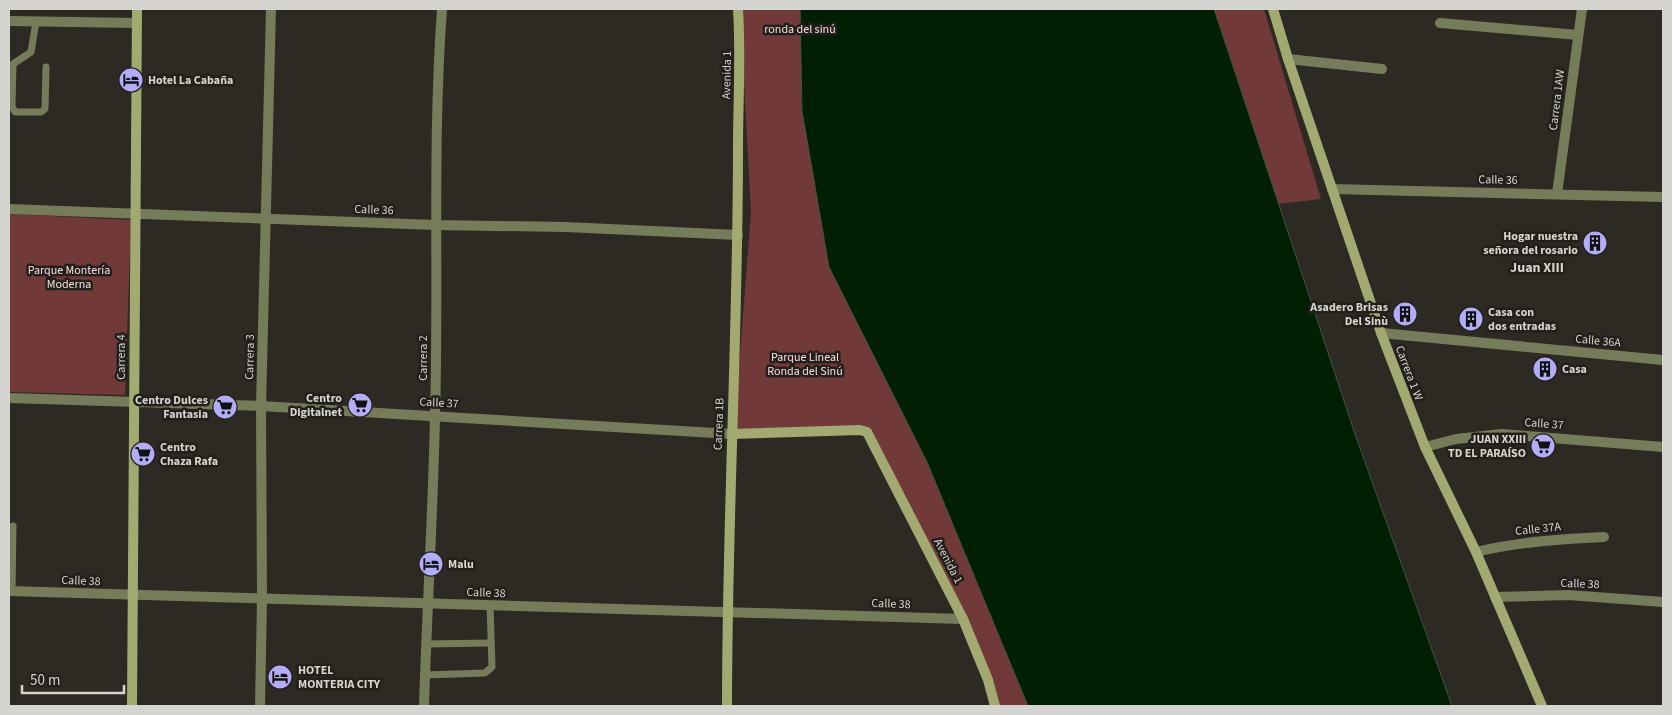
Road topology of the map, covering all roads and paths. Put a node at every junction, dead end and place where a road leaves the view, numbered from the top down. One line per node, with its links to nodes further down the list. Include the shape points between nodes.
1 (138, 9): 9 (street, Carrera 4)
2 (272, 9): 21 (street, Carrera 3)
3 (442, 9): 22 (street, Carrera 2)
4 (738, 9): 15 (street, Avenida 1)
5 (1273, 9): 12 (street, Carrera 1 W)
6 (1582, 9): 11 (street, Carrera 1AW)
7 (9, 21): 8 (street)
8 (36, 22): 9 (street); 13 (lane, via 31,52 13,64 12,106 15,112 41,112 45,109)
9 (137, 23): 20 (street, Carrera 4)
10 (1440, 23): 11 (street)
11 (1578, 35): 17 (street, Carrera 1AW)
12 (1288, 59): 14 (street); 16 (street, Carrera 1 W)
13 (46, 67)
14 (1382, 69)
15 (738, 142): 23 (street, Carrera 1B)
16 (1332, 189): 17 (street, Calle 36); 24 (street, Carrera 1 W)
17 (1557, 194): 18 (street, Calle 36)
18 (1663, 196)
19 (9, 209): 20 (street, Calle 36)
20 (135, 214): 21 (street, Calle 36); 27 (street, Carrera 4)
21 (265, 218): 22 (street, Calle 36); 28 (street, Carrera 3)
22 (435, 225): 23 (street, Calle 36); 29 (street, Carrera 2)
23 (738, 235): 31 (street, Carrera 1B)
24 (1380, 333): 25 (street, Calle 36A); 32 (street, Carrera 1 W)
25 (1663, 360)
26 (9, 398): 27 (street, Calle 37)
27 (133, 402): 28 (street, Calle 37); 38 (street, Carrera 4)
28 (261, 406): 29 (street, Calle 37); 40 (street, Carrera 3)
29 (435, 416): 31 (street, Calle 37); 42 (street, Carrera 2)
30 (867, 432): 31 (street, Calle 37); 45 (street, Avenida 1)
31 (732, 434): 44 (street, Carrera 1B)
32 (1425, 447): 33 (street, Calle 37, via 1456,439 1502,434); 36 (street, Carrera 1 W)
33 (1663, 447)
34 (13, 526): 37 (lane)
35 (1604, 538): 36 (street, Calle 37A, via 1556,539)
36 (1476, 552): 39 (street, Carrera 1 W)
37 (10, 591): 38 (street, Calle 38)
38 (133, 595): 40 (street, Calle 38); 49 (street, Carrera 4)
39 (1495, 597): 41 (street, Calle 38, via 1568,595); 54 (street, Carrera 1 W)
40 (262, 599): 42 (street, Calle 38); 50 (street, Carrera 3)
41 (1663, 602)
42 (426, 603): 43 (street, Calle 38); 47 (street, Carrera 2)
43 (490, 605): 44 (street, Calle 38); 46 (lane)
44 (727, 612): 45 (street, Calle 38); 52 (street, Carrera 1B)
45 (963, 619): 53 (street, Avenida 1)
46 (491, 643): 47 (lane); 48 (lane, via 492,667 485,673)
47 (426, 644): 48 (street, Carrera 2)
48 (425, 675): 51 (street, Carrera 2)
49 (132, 706)
50 (260, 706)
51 (424, 706)
52 (727, 706)
53 (995, 706)
54 (1542, 706)

